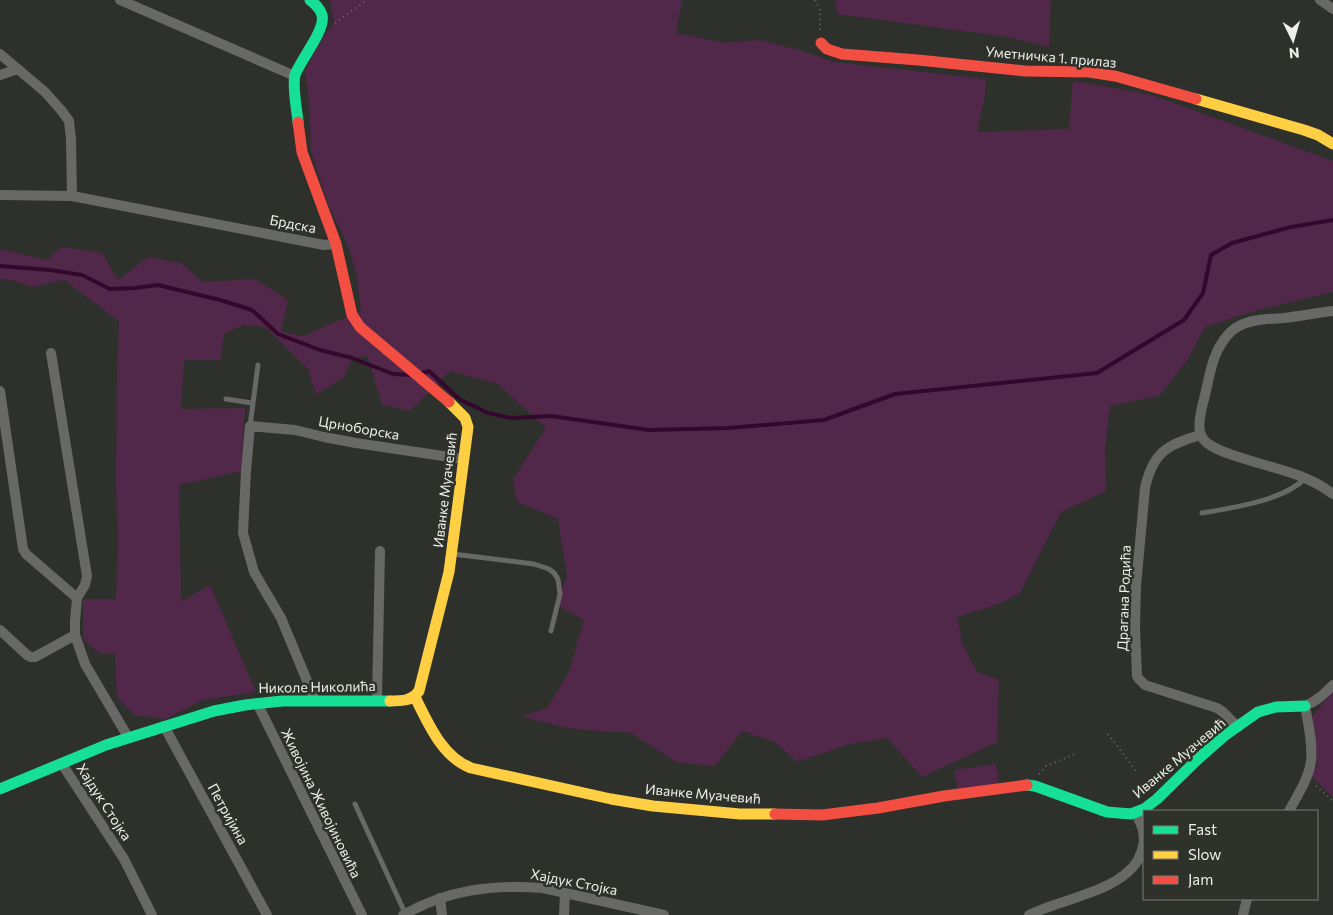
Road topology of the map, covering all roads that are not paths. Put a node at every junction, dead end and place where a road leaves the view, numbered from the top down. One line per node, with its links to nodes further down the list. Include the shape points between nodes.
1 (120, 0): 9 (street)
2 (310, 0): 9 (street, Брдска, via 322,13 323,21)
3 (1320, 0): 4 (street)
4 (1333, 9)
5 (821, 43): 10 (street, Уметничка 1. прилаз, via 830,51 842,54 1115,76 1304,130)
6 (0, 54): 7 (street)
7 (18, 68): 8 (street); 12 (street, via 54,101 68,122)
8 (0, 75)
9 (296, 76): 13 (street, Брдска, via 302,152)
10 (1333, 144)
11 (0, 195): 12 (street, Брдска)
12 (72, 196): 13 (street, Брдска, via 324,245)
13 (336, 244): 22 (street, Иванке Муачевић, via 354,319 467,421)
14 (1333, 311): 21 (street, via 1248,323 1231,331 1214,359 1202,408)
15 (51, 353): 28 (street, via 87,576)
16 (258, 365): 19 (lane)
17 (0, 391): 28 (street, via 23,549)
18 (226, 399): 19 (lane)
19 (252, 403): 20 (lane)
20 (250, 426): 22 (street, Црноборска, via 295,430); 34 (street, via 243,533 254,572 281,618)
21 (1200, 435): 23 (street, via 1208,444 1231,455); 39 (street, Драгана Родића, via 1168,447 1156,459 1148,475 1136,586 1137,671 1145,685 1217,708)
22 (463, 459): 27 (street, Иванке Муачевић)
23 (1306, 478): 24 (street); 25 (lane, via 1300,484 1252,504)
24 (1333, 494)
25 (1202, 513)
26 (380, 551): 35 (street)
27 (452, 554): 30 (lane, via 549,568 558,579 560,594); 33 (street, Иванке Муачевић, via 430,651 419,691)
28 (77, 598): 31 (street)
29 (0, 630): 31 (street, via 31,657)
30 (551, 631)
31 (75, 635): 40 (street, via 85,664)
32 (1333, 685): 37 (street, via 1320,698)
33 (414, 697): 35 (street, Николе Николића, via 404,701); 45 (street, Иванке Муачевић, via 449,754 464,766 610,800 740,814 822,815 1022,784 1107,812)
34 (315, 700): 35 (street, Николе Николића); 36 (street, Николе Николића)
35 (377, 700)
36 (257, 704): 38 (street, Николе Николића, via 214,710); 55 (street, Живојина Живојиновића)
37 (1305, 706): 39 (street, Иванке Муачевић, via 1268,708); 44 (street, via 1311,761)
38 (164, 726): 40 (street, Николе Николића); 54 (street, Петријина)
39 (1238, 726): 45 (street, Иванке Муачевић, via 1157,799)
40 (128, 737): 41 (street, Николе Николића)
41 (62, 764): 42 (street, Хајдук Стојка); 53 (street, Хајдук Стојка, via 124,859)
42 (0, 789)
43 (355, 804): 51 (lane)
44 (1290, 810)
45 (1136, 812): 46 (street)
46 (1143, 830)
47 (1143, 846): 59 (street, via 1137,861 1110,884)
48 (566, 893): 49 (street, Хајдук Стојка, via 528,886 499,887); 52 (street, Хајдук Стојка); 57 (street)
49 (440, 898): 51 (street, Хајдук Стојка); 56 (street)
50 (1247, 900): 60 (street)
51 (404, 914)
52 (653, 914): 58 (street, Хајдук Стојка)
53 (152, 915)
54 (267, 915)
55 (362, 915)
56 (442, 915)
57 (564, 915)
58 (664, 915)
59 (1029, 915)
60 (1243, 915)

